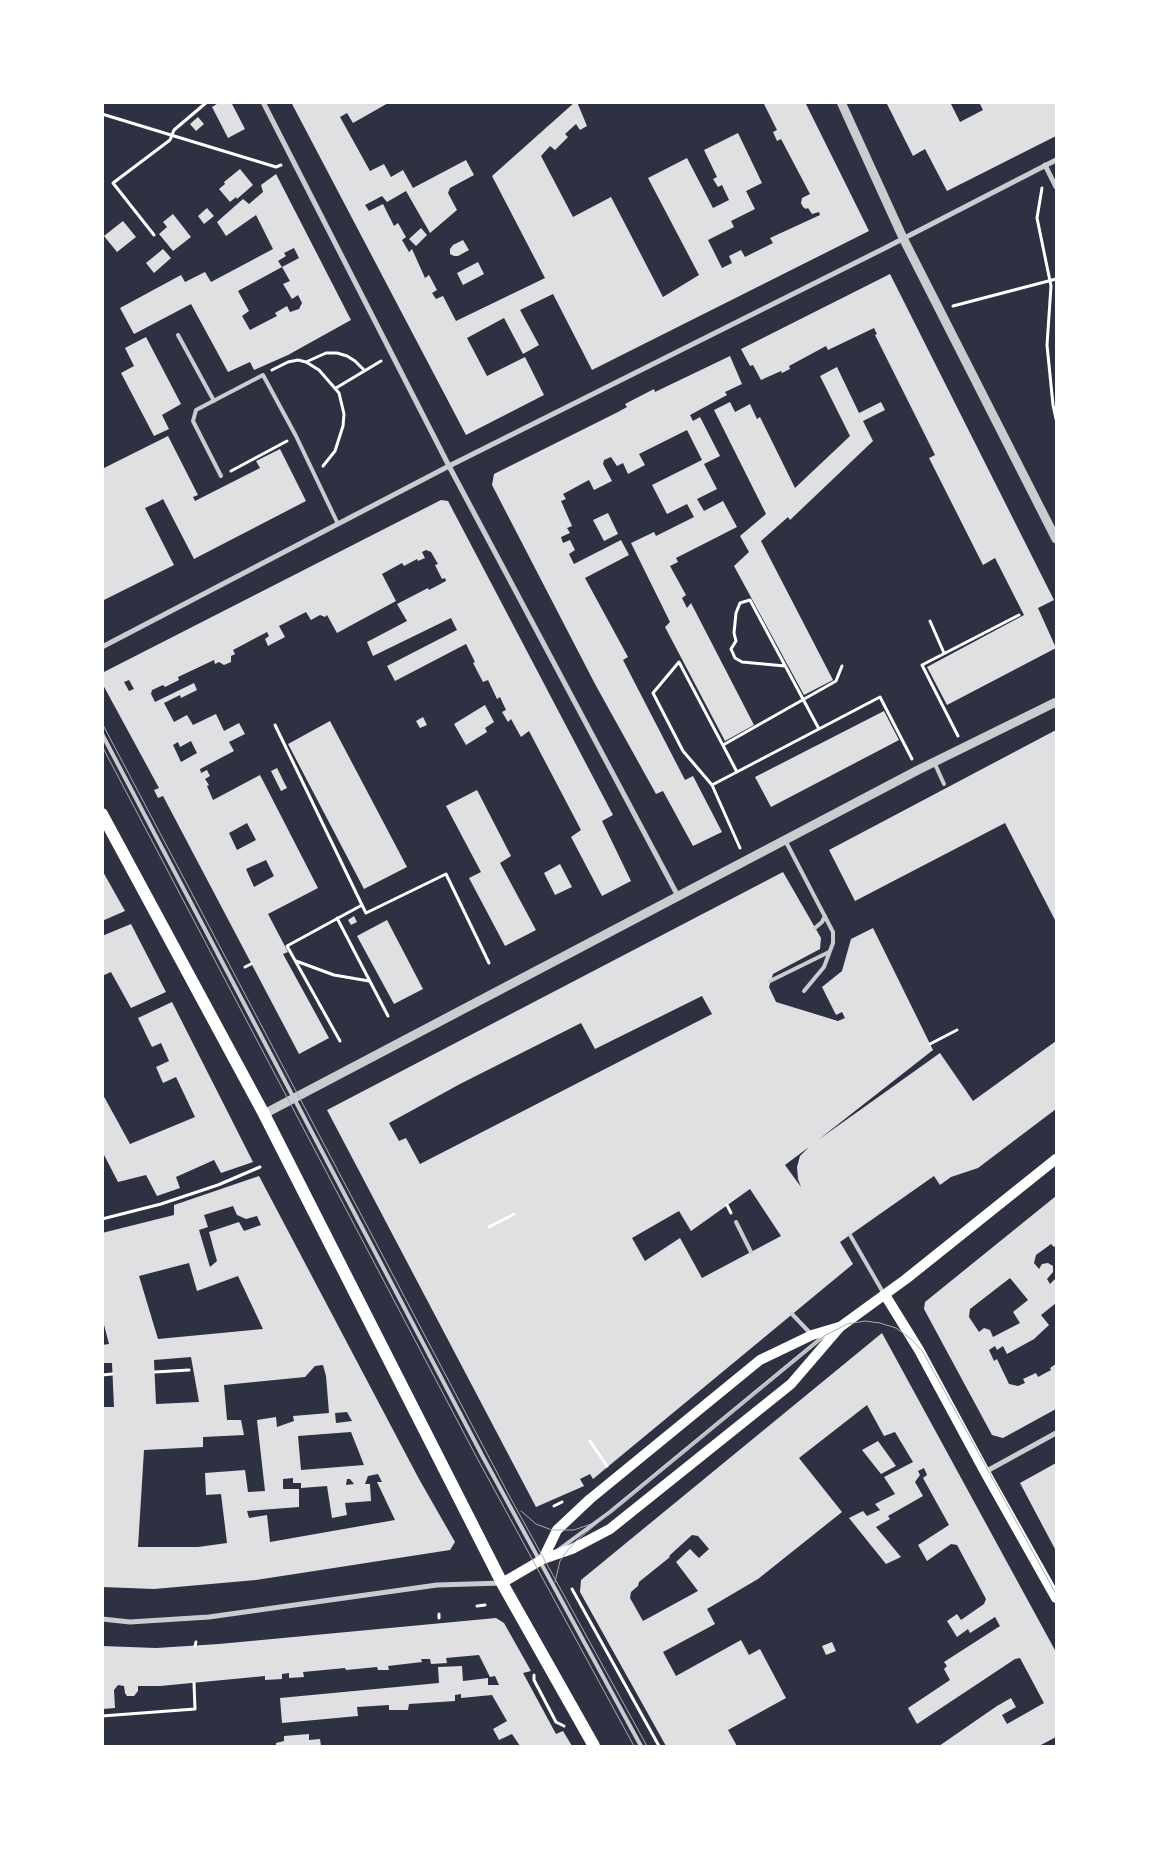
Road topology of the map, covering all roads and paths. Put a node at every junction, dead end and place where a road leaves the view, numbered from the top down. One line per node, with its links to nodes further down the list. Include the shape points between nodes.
1 (207, 102): 5 (path, via 174,130)
2 (263, 102): 6 (street)
3 (841, 102): 11 (street)
4 (102, 114): 5 (path)
5 (173, 136): 6 (path, via 276,167); 10 (path, via 113,183)
6 (293, 158): 16 (street)
7 (1056, 160): 8 (street)
8 (1045, 165): 9 (street); 11 (street); 13 (path, via 1037,218)
9 (1056, 187)
10 (154, 235)
11 (903, 238): 14 (street); 24 (street)
12 (1056, 279): 13 (path)
13 (1050, 281): 14 (path); 22 (path, via 1047,344)
14 (940, 311): 28 (street)
15 (178, 335): 21 (lane)
16 (392, 355): 18 (path); 24 (street)
17 (306, 362): 18 (path, via 326,353 337,353 355,361); 19 (path, via 288,362); 20 (path)
18 (364, 370): 20 (path)
19 (262, 375): 21 (lane); 23 (lane)
20 (336, 388): 25 (path, via 344,414 340,439 329,461)
21 (214, 401): 26 (lane, via 196,410 193,421)
22 (1056, 420)
23 (296, 436): 25 (lane); 26 (path)
24 (448, 466): 27 (street); 50 (street)
25 (315, 472): 27 (lane)
26 (221, 476)
27 (338, 524): 31 (street)
28 (1056, 539)
29 (1019, 615): 32 (path)
30 (930, 621): 32 (path)
31 (102, 647)
32 (944, 653): 41 (path, via 922,665)
33 (785, 666): 33 (path, via 750,600 740,603 736,613 736,641 731,649 735,658 742,662); 35 (path)
34 (842, 666): 35 (path, via 836,681)
35 (803, 699): 38 (path); 40 (path)
36 (1056, 702): 41 (street)
37 (275, 725): 51 (path)
38 (819, 729): 43 (path, via 880,697); 44 (path)
39 (102, 734): 67 (lane)
40 (723, 746): 44 (path); 46 (path, via 679,662 653,693 683,750)
41 (964, 747): 42 (street)
42 (934, 762): 43 (street); 45 (lane)
43 (918, 770): 48 (street)
44 (737, 772): 46 (path)
45 (944, 784)
46 (712, 785): 49 (path)
47 (102, 814): 68 (main road)
48 (785, 840): 49 (street); 52 (lane)
49 (746, 860): 50 (street)
50 (678, 896): 67 (street)
51 (362, 905): 53 (path); 57 (path, via 366,912 446,874)
52 (825, 916): 54 (lane); 55 (lane, via 834,932)
53 (337, 918): 56 (path, via 286,947); 61 (path)
54 (815, 928)
55 (829, 952): 60 (lane); 62 (lane, via 824,967)
56 (295, 961): 61 (path, via 334,975); 65 (path)
57 (489, 963)
58 (251, 964): 59 (path)
59 (245, 967)
60 (770, 980)
61 (370, 981): 63 (path)
62 (804, 991)
63 (388, 1016)
64 (957, 1030): 66 (path)
65 (340, 1041)
66 (930, 1044)
67 (294, 1099): 68 (street); 89 (lane)
68 (264, 1114): 90 (main road)
69 (1056, 1158): 77 (main road)
70 (260, 1167): 72 (path, via 161,1204)
71 (514, 1214): 74 (path)
72 (102, 1219)
73 (736, 1222): 76 (lane)
74 (489, 1227)
75 (850, 1235): 77 (lane)
76 (751, 1252)
77 (885, 1295): 79 (main road); 88 (main road, via 919,1350)
78 (792, 1314): 80 (lane)
79 (840, 1327): 80 (main road); 80 (main road)
80 (818, 1341): 89 (lane, via 622,1503); 89 (main road, via 790,1384 610,1529 572,1549); 89 (main road, via 760,1360 590,1499 557,1530)
81 (189, 1370): 82 (path)
82 (155, 1372)
83 (112, 1374): 84 (path)
84 (102, 1375)
85 (1056, 1433): 88 (street)
86 (590, 1441): 87 (path)
87 (608, 1466)
88 (985, 1472): 92 (main road)
89 (541, 1560): 90 (main road); 102 (lane)
90 (502, 1583): 95 (street, via 437,1585 209,1617 130,1622); 101 (main road)
91 (572, 1589): 99 (path)
92 (1056, 1598)
93 (485, 1605): 94 (path)
94 (477, 1606)
95 (102, 1619)
96 (194, 1683): 97 (path, via 196,1709)
97 (102, 1716)
98 (657, 1731): 99 (path)
99 (652, 1734): 100 (path); 103 (path)
100 (646, 1737)
101 (594, 1746)
102 (641, 1746)
103 (659, 1746)

